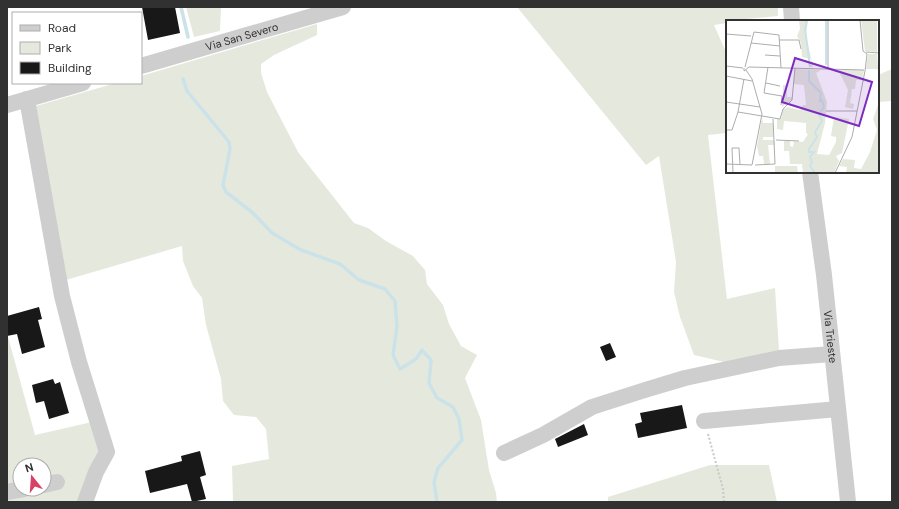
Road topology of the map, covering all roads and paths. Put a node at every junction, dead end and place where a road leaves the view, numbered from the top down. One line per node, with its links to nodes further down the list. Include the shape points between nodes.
1 (343, 7): 4 (street, Via San Severo)
2 (791, 7): 3 (street)
3 (792, 20)
4 (142, 66)
5 (80, 84): 6 (street)
6 (27, 99): 7 (street); 13 (street, via 62,296 107,452 96,472)
7 (7, 105)
8 (810, 173): 9 (street, Via Trieste)
9 (832, 354): 10 (street, Via Trieste); 12 (street, via 772,359 685,378 645,390 592,408)
10 (838, 409): 11 (street); 15 (street, Via Trieste)
11 (704, 421): 14 (path, via 723,489)
12 (504, 453)
13 (85, 502)
14 (724, 502)
15 (848, 502)

